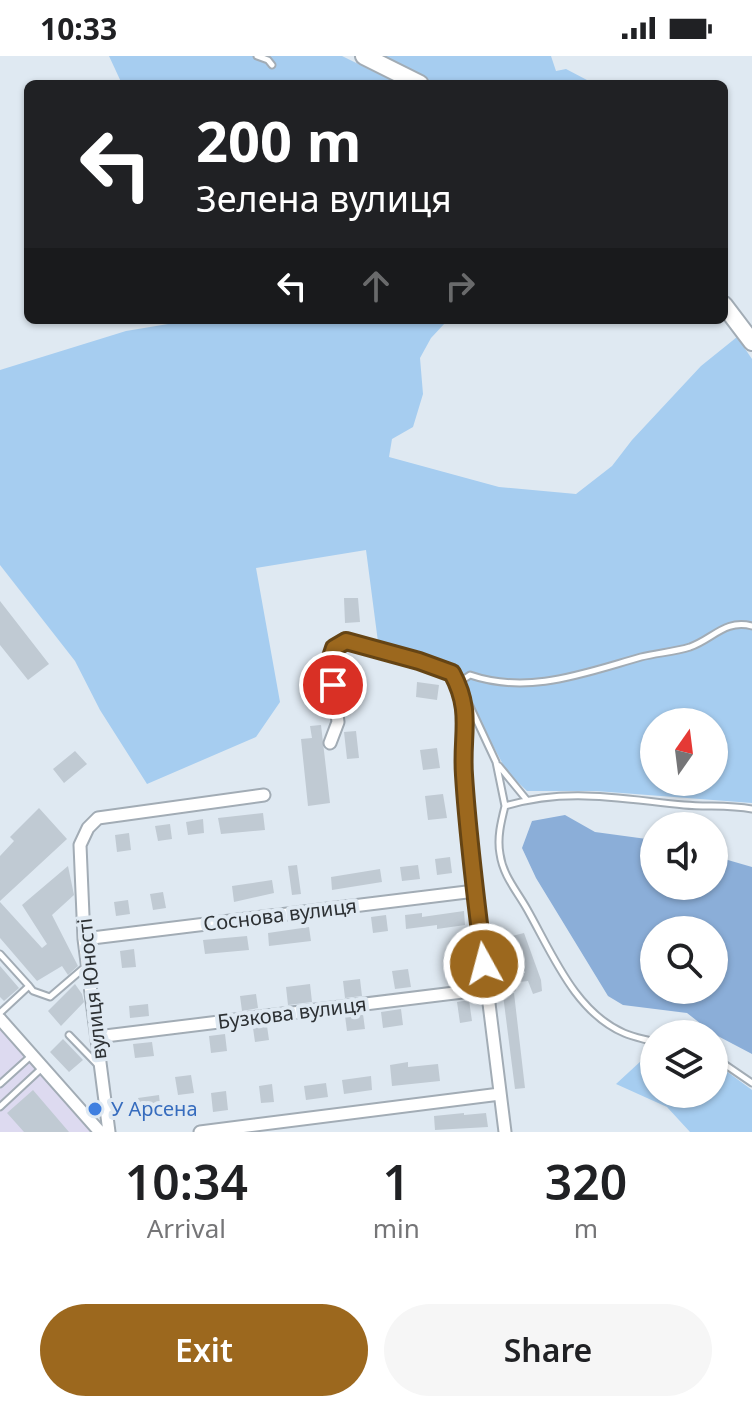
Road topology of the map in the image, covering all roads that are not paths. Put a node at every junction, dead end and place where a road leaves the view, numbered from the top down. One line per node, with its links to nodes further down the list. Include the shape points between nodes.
1 (257, 56): 3 (lane)
2 (364, 56): 4 (main road)
3 (272, 65)
4 (412, 80)
5 (728, 310): 6 (main road)
6 (750, 336)
7 (752, 626): 8 (lane, via 728,625 692,646 578,676 523,684 470,675 463,677)
8 (460, 689): 9 (street, via 452,673 346,641 334,648 330,660 338,722); 10 (lane); 15 (street)
9 (330, 743)
10 (496, 762): 12 (lane); 13 (lane)
11 (264, 795): 16 (street, вулиця Юності, via 98,818 80,845)
12 (526, 799): 13 (lane); 14 (lane, via 592,794)
13 (505, 806): 25 (lane, via 499,839 509,882 572,990 623,1033)
14 (752, 809)
15 (475, 891): 16 (street, Соснова вулиця); 21 (street)
16 (84, 939): 18 (street, вулиця Юності)
17 (0, 954): 19 (lane)
18 (88, 965): 19 (lane, via 50,997); 24 (street, вулиця Юності)
19 (29, 986): 22 (lane)
20 (512, 988): 21 (lane)
21 (487, 989): 24 (street, Бузкова вулиця); 32 (street)
22 (0, 1016): 26 (street)
23 (69, 1035): 29 (lane)
24 (97, 1037): 29 (street, вулиця Юності)
25 (640, 1038)
26 (32, 1055): 27 (street); 31 (lane)
27 (43, 1067): 33 (lane); 34 (street)
28 (728, 1067): 30 (lane)
29 (100, 1068): 35 (street, вулиця Юності)
30 (752, 1083)
31 (0, 1084)
32 (500, 1094): 36 (street); 37 (street)
33 (0, 1107)
34 (100, 1132)
35 (109, 1132)
36 (200, 1132)
37 (505, 1132)

